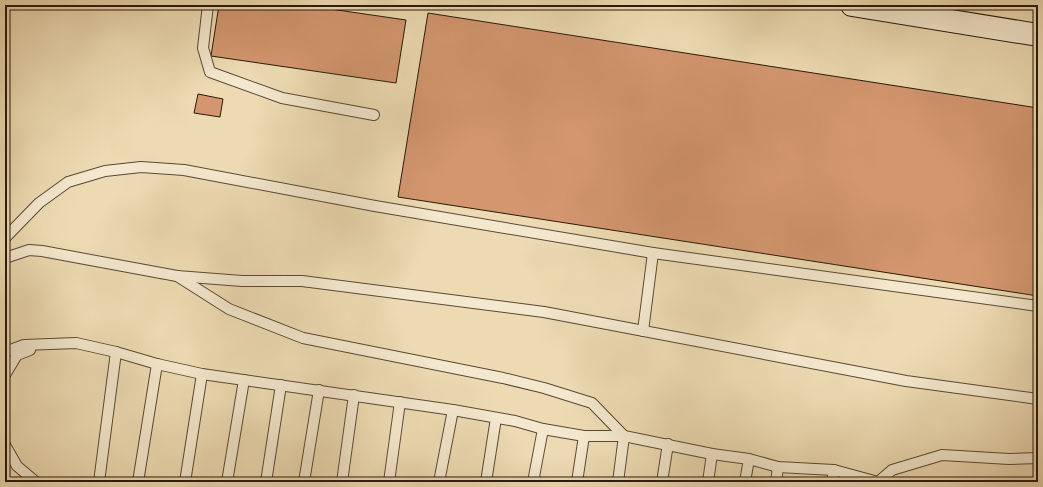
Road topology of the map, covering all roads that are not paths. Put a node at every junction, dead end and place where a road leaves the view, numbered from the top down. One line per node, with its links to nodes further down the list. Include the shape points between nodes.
1 (208, 5): 4 (lane, via 203,48 210,72 282,98)
2 (852, 5): 3 (street)
3 (1038, 35)
4 (374, 116)
5 (5, 238): 6 (lane, via 39,203 68,182 105,171 141,168 184,170 375,206)
6 (653, 253): 9 (lane); 10 (lane)
7 (5, 258): 8 (lane, via 29,250 42,251)
8 (177, 276): 10 (lane, via 242,281 302,281 544,312); 27 (lane, via 229,309 304,338 503,378 592,403)
9 (1038, 306)
10 (644, 331): 21 (lane, via 906,381)
11 (44, 344): 12 (lane, via 24,345); 13 (lane, via 76,343); 16 (lane, via 17,355)
12 (5, 352)
13 (116, 352): 14 (lane); 36 (lane)
14 (157, 364): 15 (lane); 37 (lane)
15 (202, 374): 17 (lane); 38 (lane)
16 (5, 375)
17 (244, 380): 18 (lane); 39 (lane)
18 (281, 385): 19 (lane); 40 (lane)
19 (319, 390): 20 (lane); 41 (lane)
20 (354, 395): 22 (lane); 42 (lane)
21 (1038, 399)
22 (400, 402): 23 (lane); 43 (lane)
23 (453, 410): 24 (lane); 44 (lane)
24 (496, 418): 25 (lane); 45 (lane)
25 (543, 429): 26 (lane); 46 (lane)
26 (584, 436): 27 (lane); 47 (lane)
27 (624, 436): 29 (lane); 48 (lane)
28 (5, 444): 35 (lane, via 17,466)
29 (668, 444): 30 (lane); 49 (lane)
30 (712, 454): 32 (lane); 50 (lane)
31 (1038, 458): 54 (lane, via 942,455 892,470)
32 (749, 459): 33 (lane); 51 (lane)
33 (778, 467): 34 (lane); 52 (lane)
34 (834, 470): 53 (lane); 54 (lane)
35 (34, 481)
36 (99, 482)
37 (138, 482)
38 (185, 482)
39 (227, 482)
40 (266, 482)
41 (304, 482)
42 (342, 482)
43 (389, 482)
44 (439, 482)
45 (486, 482)
46 (533, 482)
47 (577, 482)
48 (618, 482)
49 (662, 482)
50 (708, 482)
51 (746, 482)
52 (776, 482)
53 (832, 482)
54 (878, 482)

